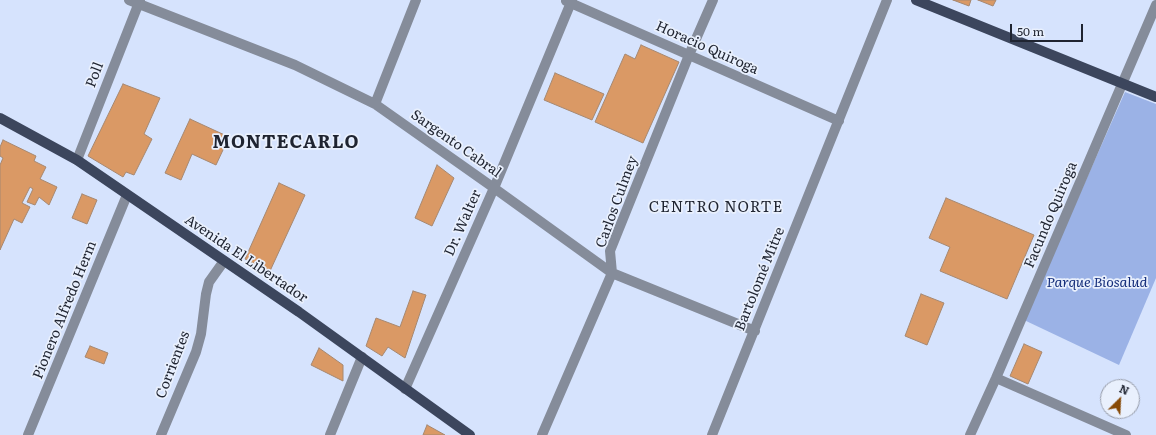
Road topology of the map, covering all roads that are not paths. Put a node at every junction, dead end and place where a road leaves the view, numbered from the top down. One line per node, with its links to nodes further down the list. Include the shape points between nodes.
1 (416, 0): 11 (street)
2 (713, 0): 8 (street, Carlos Culmey)
3 (887, 0): 13 (street, Bartolomé Mitre)
4 (916, 0): 9 (main road)
5 (136, 1): 11 (street, Sargento Cabral, via 295,65); 14 (street, Poll)
6 (569, 1): 8 (street, Horacio Quiroga); 15 (street, Dr. Walter)
7 (1156, 5): 9 (street, Facundo Quiroga)
8 (689, 56): 13 (street, Horacio Quiroga); 18 (street, Carlos Culmey, via 610,251)
9 (1123, 82): 10 (main road); 21 (street, Facundo Quiroga)
10 (1156, 97)
11 (375, 104): 15 (street, Sargento Cabral)
12 (0, 118): 14 (main road, Avenida El Libertador)
13 (839, 121): 19 (street, Bartolomé Mitre)
14 (77, 160): 16 (main road, Avenida El Libertador)
15 (494, 188): 18 (street, Sargento Cabral); 22 (street, Dr. Walter)
16 (127, 195): 17 (main road, Avenida El Libertador); 23 (street, Pionero Alfredo Herm)
17 (224, 261): 20 (main road, Avenida El Libertador); 24 (street, Corrientes, via 209,282 196,352)
18 (612, 273): 19 (street, Sargento Cabral); 27 (street, Carlos Culmey)
19 (755, 331): 28 (street, Bartolomé Mitre)
20 (362, 358): 22 (main road, Avenida El Libertador); 25 (street)
21 (996, 378): 29 (street, Facundo Quiroga); 30 (street)
22 (404, 389): 26 (main road, Avenida El Libertador)
23 (28, 435)
24 (161, 435)
25 (330, 435)
26 (470, 435)
27 (542, 435)
28 (712, 435)
29 (970, 435)
30 (1126, 435)

